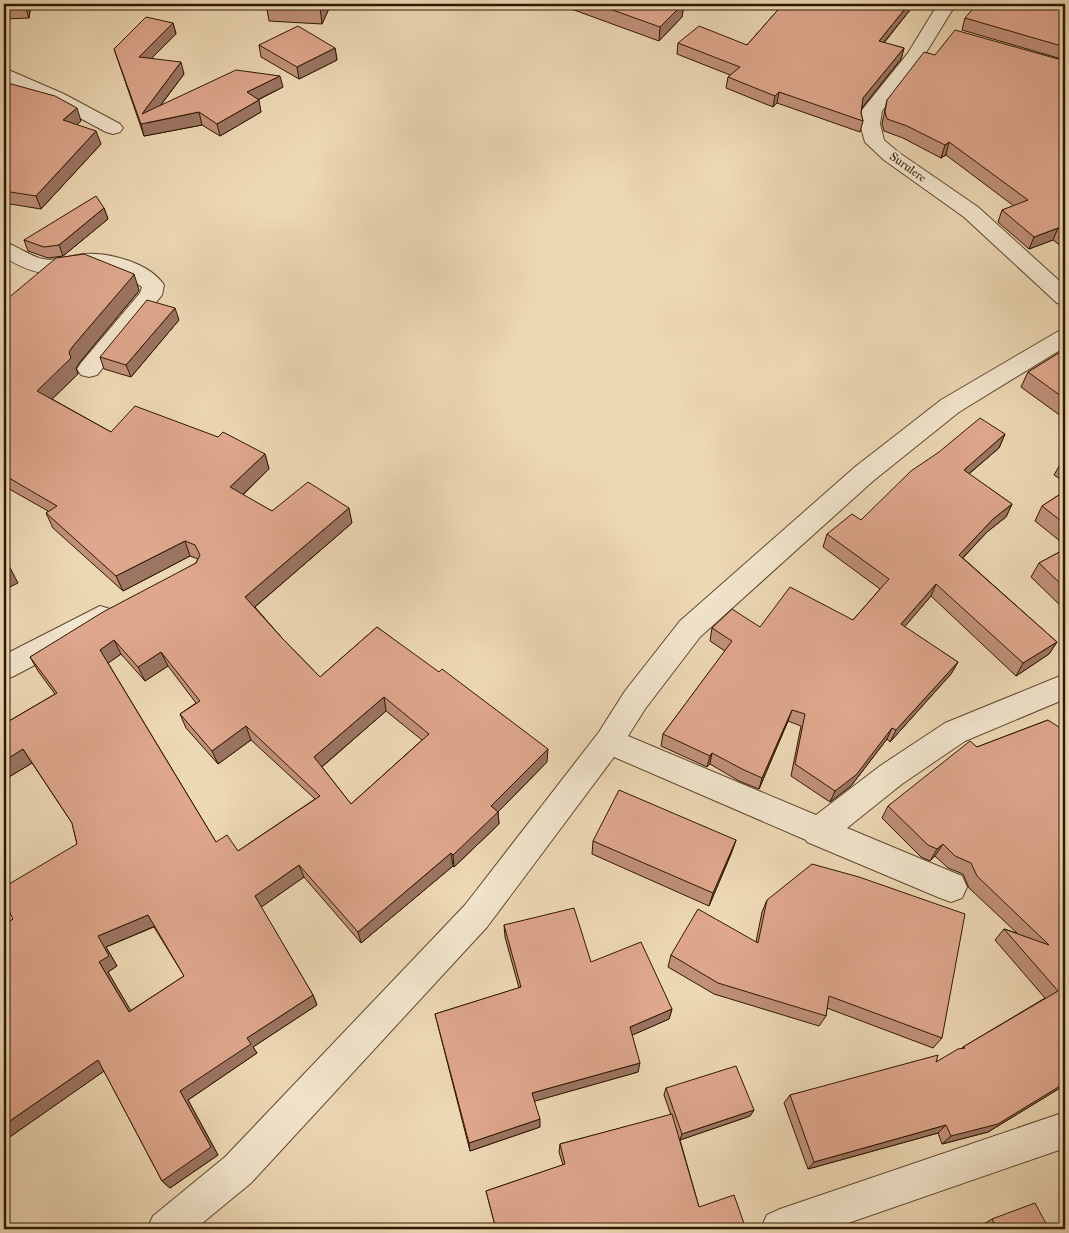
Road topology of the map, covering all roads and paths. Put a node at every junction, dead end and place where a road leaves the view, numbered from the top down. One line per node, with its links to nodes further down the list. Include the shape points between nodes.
1 (947, 4): 2 (street, Surulere)
2 (932, 29): 3 (street); 9 (street, Surulere, via 916,55 872,110 870,124 875,142 971,212)
3 (951, 34)
4 (4, 74): 5 (street)
5 (114, 128)
6 (4, 249): 7 (street, via 39,266)
7 (54, 267): 8 (street); 11 (street, via 96,260 118,265 153,285 151,295)
8 (33, 285)
9 (1065, 298)
10 (1065, 337): 15 (street, via 950,406 864,474 690,629 635,700)
11 (89, 369)
12 (123, 605): 13 (street)
13 (4, 668)
14 (1065, 686): 16 (street, via 955,732 891,774)
15 (609, 742): 16 (street); 20 (street, via 476,916 238,1170)
16 (818, 832): 17 (street)
17 (951, 887)
18 (1065, 1130): 19 (street)
19 (780, 1228)
20 (166, 1229)

